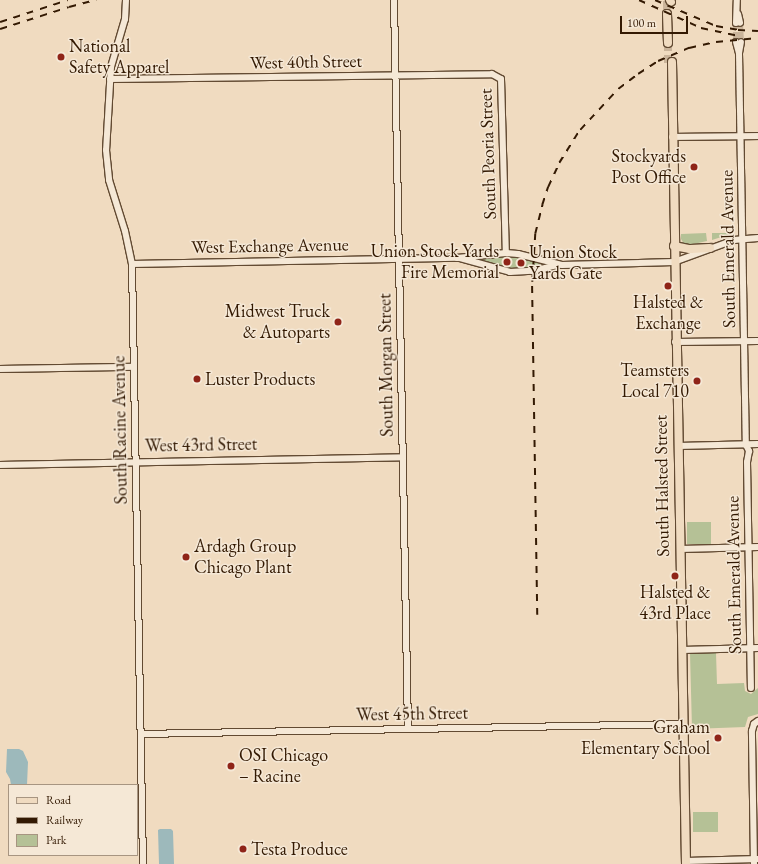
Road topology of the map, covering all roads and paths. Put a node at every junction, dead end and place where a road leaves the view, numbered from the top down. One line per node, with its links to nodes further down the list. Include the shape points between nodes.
1 (126, 0): 10 (street, South Racine Avenue, via 125,19 113,56)
2 (394, 0): 9 (street, South Morgan Street)
3 (737, 0): 5 (street)
4 (669, 15): 6 (main road)
5 (738, 23)
6 (669, 42)
7 (738, 42): 12 (street, South Emerald Avenue)
8 (670, 63): 14 (main road, South Halsted Street)
9 (396, 76): 10 (street, West 40th Street); 11 (street, West 40th Street, via 492,74); 21 (street, South Morgan Street)
10 (110, 79): 23 (street, South Racine Avenue, via 107,166)
11 (501, 79): 19 (street, South Peoria Street)
12 (741, 136): 13 (street); 14 (street); 15 (street, South Emerald Avenue)
13 (758, 136)
14 (672, 137): 17 (main road, South Halsted Street)
15 (743, 238): 16 (street, West Exchange Avenue); 18 (street, West Exchange Avenue); 25 (street, South Emerald Avenue)
16 (758, 238)
17 (674, 246): 18 (main road, via 690,249); 22 (main road, South Halsted Street)
18 (710, 248): 22 (street, West Exchange Avenue)
19 (506, 253): 20 (street, West Exchange Avenue); 24 (street, West Exchange Avenue)
20 (457, 258): 21 (street, West Exchange Avenue); 24 (street, West Exchange Avenue, via 510,272)
21 (399, 259): 23 (street, West Exchange Avenue); 33 (street, South Morgan Street)
22 (674, 262): 24 (street, West Exchange Avenue); 27 (main road, South Halsted Street)
23 (132, 264): 28 (street, South Racine Avenue)
24 (562, 265)
25 (744, 341): 26 (street); 27 (street); 31 (street, South Emerald Avenue)
26 (758, 341)
27 (675, 342): 32 (main road, South Halsted Street)
28 (134, 368): 29 (street); 34 (street, South Racine Avenue)
29 (0, 370)
30 (758, 444): 31 (street)
31 (746, 445): 32 (street); 37 (street, South Emerald Avenue, via 743,451 747,462)
32 (678, 446): 38 (main road, South Halsted Street)
33 (403, 457): 34 (street, West 43rd Street); 45 (street, South Morgan Street)
34 (136, 461): 35 (street, West 43rd Street); 46 (street, South Racine Avenue)
35 (0, 465)
36 (758, 547): 37 (street)
37 (748, 548): 38 (street); 39 (street, South Emerald Avenue)
38 (680, 549): 41 (main road, South Halsted Street)
39 (750, 648): 40 (street); 41 (street); 42 (street, South Emerald Avenue)
40 (758, 648)
41 (682, 650): 44 (main road, South Halsted Street)
42 (751, 688)
43 (756, 723): 47 (street, via 752,731)
44 (683, 724): 45 (street, West 45th Street); 48 (main road, South Halsted Street)
45 (408, 729): 46 (street, West 45th Street)
46 (141, 734): 49 (street, South Racine Avenue)
47 (756, 860): 48 (street)
48 (686, 862)
49 (143, 864)

